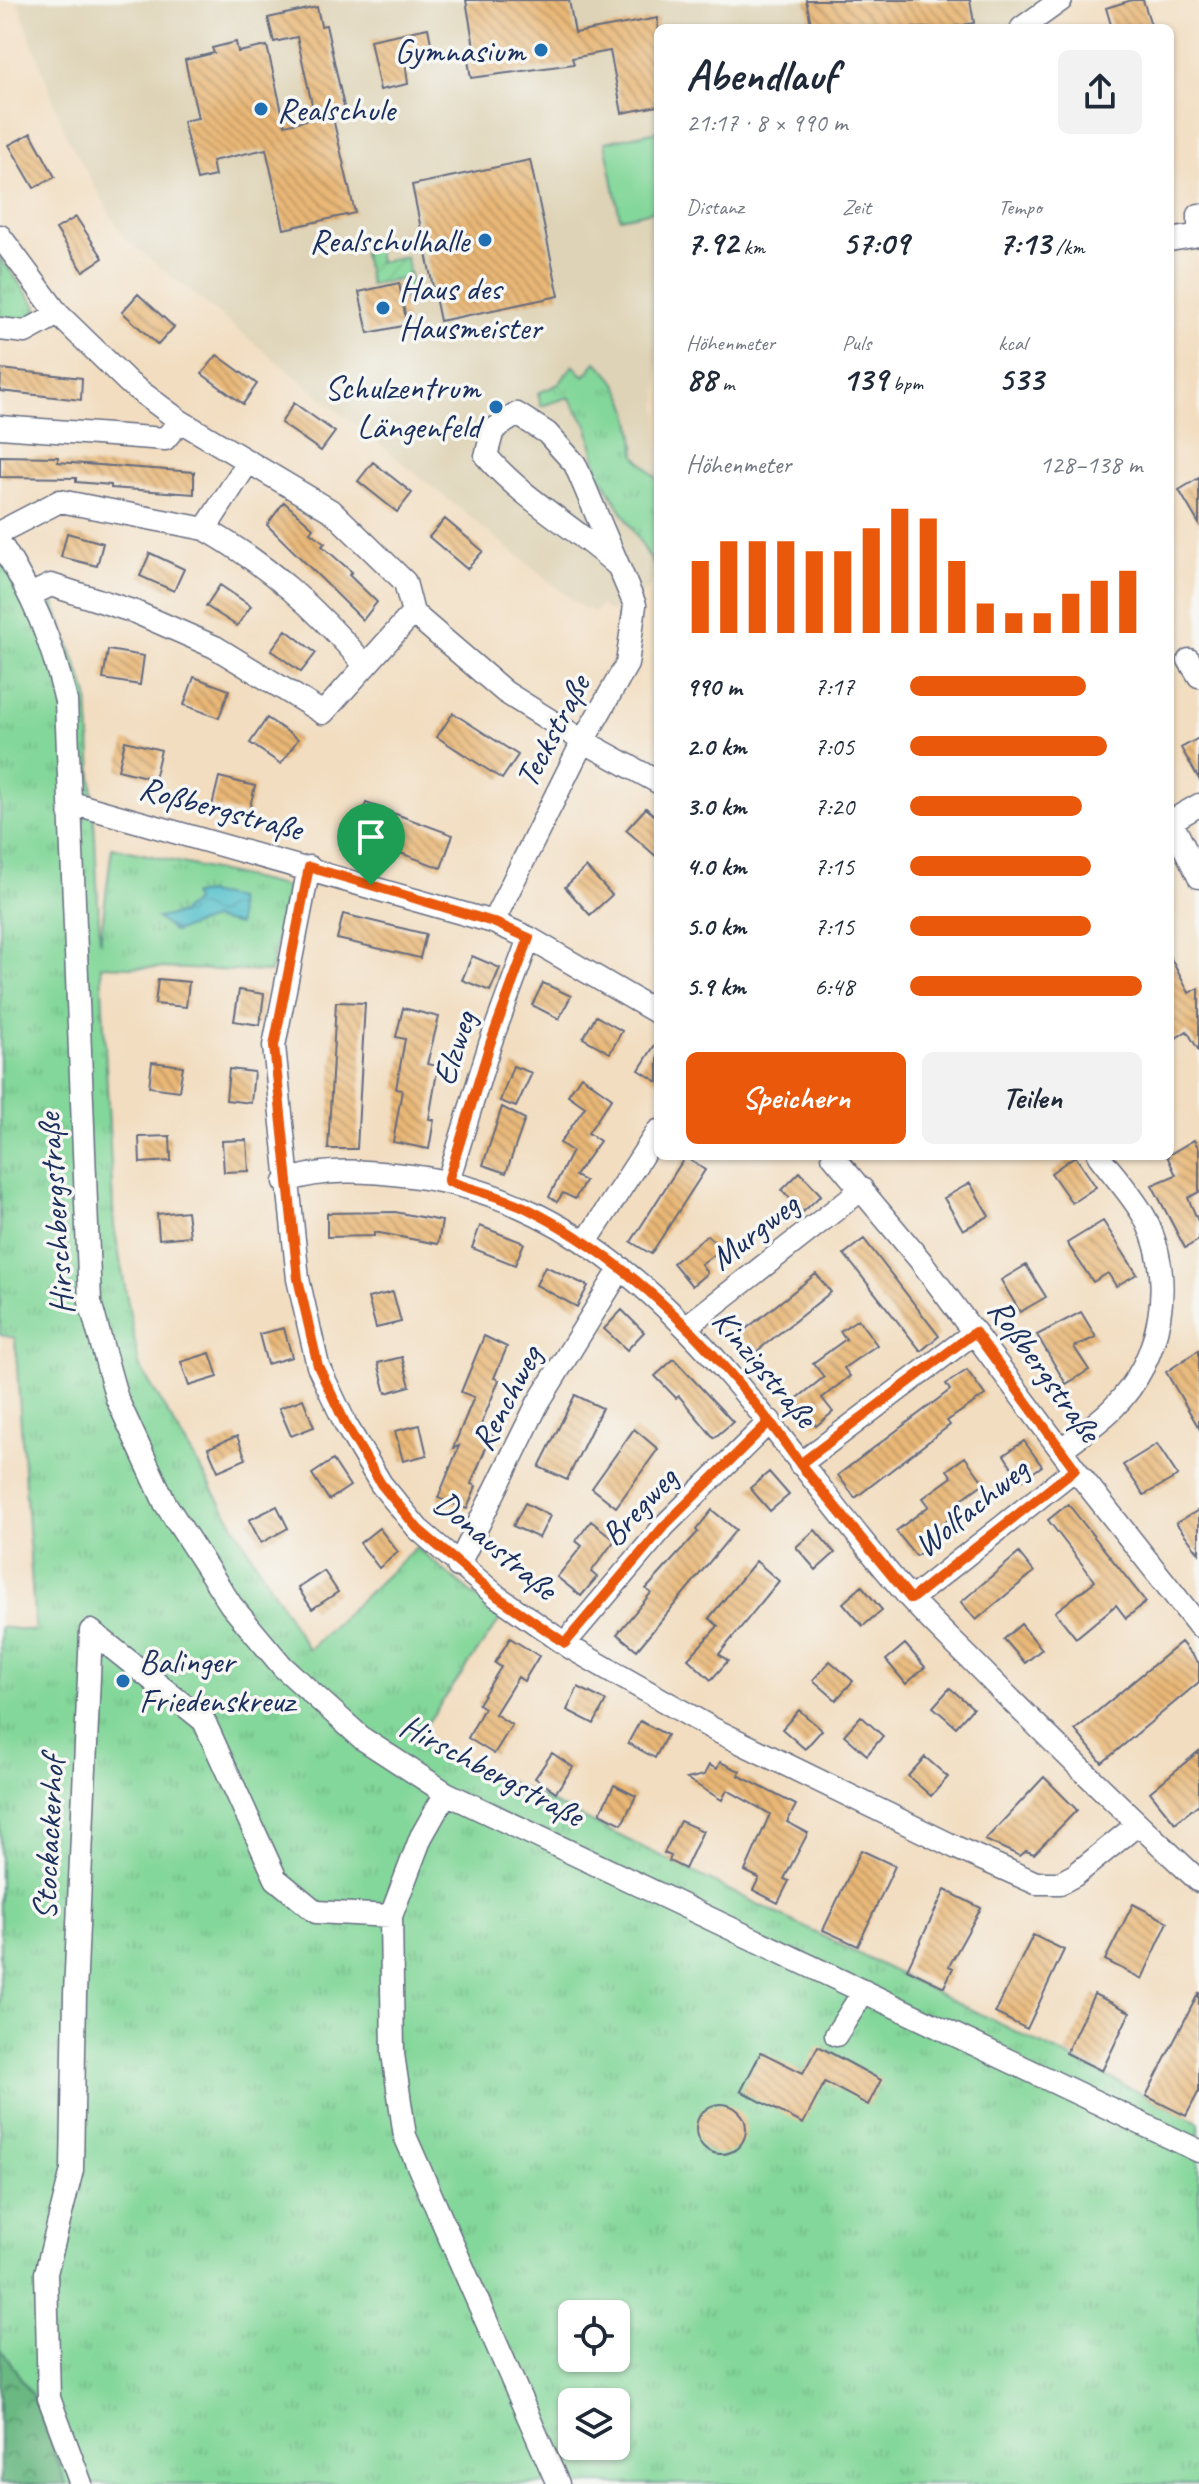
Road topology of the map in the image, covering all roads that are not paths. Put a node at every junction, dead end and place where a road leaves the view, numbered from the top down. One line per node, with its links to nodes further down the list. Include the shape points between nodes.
1 (1061, 0): 2 (street)
2 (1028, 24)
3 (1199, 215): 4 (street)
4 (1199, 227)
5 (1199, 235): 7 (street)
6 (0, 236): 8 (street)
7 (1174, 239)
8 (58, 314): 9 (street, via 25,332); 10 (street, via 129,383)
9 (0, 329)
10 (180, 421): 11 (street, via 165,439); 12 (street)
11 (0, 427)
12 (248, 462): 13 (street); 18 (street, via 333,512 405,582)
13 (205, 529): 14 (street, via 60,501); 19 (street, via 291,587)
14 (0, 532)
15 (0, 543): 17 (street, Hirschbergstraße)
16 (618, 566): 16 (street, Teckstraße, via 575,464 547,433 517,414 493,430 486,456 513,487); 20 (street, Teckstraße, via 635,605 627,664)
17 (32, 594): 19 (street, via 51,585 135,612 215,647 323,713); 22 (street, Hirschbergstraße, via 53,644 66,701)
18 (413, 613): 19 (street); 20 (street, via 505,692)
19 (364, 664)
20 (583, 741): 21 (street); 28 (street, Teckstraße)
21 (654, 780)
22 (72, 803): 26 (street, Roßbergstraße); 49 (street, Hirschbergstraße, via 90,1302 117,1399 165,1503 231,1605 283,1667 363,1739)
23 (1199, 805): 24 (street)
24 (1174, 818)
25 (1174, 828): 27 (street)
26 (309, 867): 28 (street, Roßbergstraße); 35 (street, Donaustraße, via 274,1046)
27 (1199, 877)
28 (493, 922): 29 (street, Roßbergstraße)
29 (529, 938): 30 (street, Roßbergstraße); 34 (street, Elzweg)
30 (654, 1011)
31 (654, 1137): 37 (street)
32 (837, 1160): 36 (street, Roßbergstraße)
33 (1102, 1160): 42 (street, via 1146,1219 1160,1261 1161,1305 1150,1358 1115,1406)
34 (448, 1181): 35 (street, Kinzigstraße, via 380,1172 306,1174); 37 (street, Kinzigstraße, via 522,1206)
35 (285, 1182): 45 (street, Donaustraße, via 298,1279 318,1366 381,1484)
36 (862, 1189): 39 (street, Murgweg); 40 (street, Roßbergstraße)
37 (586, 1242): 38 (street, Kinzigstraße)
38 (621, 1268): 39 (street, Kinzigstraße); 45 (street, Renchweg, via 538,1403)
39 (687, 1326): 41 (street, Kinzigstraße)
40 (975, 1332): 42 (street, Roßbergstraße); 43 (street)
41 (770, 1421): 43 (street, Kinzigstraße); 48 (street, Bregweg, via 665,1525)
42 (1062, 1449): 44 (street, Roßbergstraße)
43 (800, 1464): 46 (street, Kinzigstraße)
44 (1075, 1469): 46 (street, Wolfachweg); 47 (street, Roßbergstraße)
45 (458, 1566): 48 (street, Donaustraße)
46 (911, 1599): 50 (street, Kinzigstraße)
47 (1199, 1626)
48 (565, 1643): 50 (street, Donaustraße, via 715,1730 1036,1883 1060,1883 1075,1875)
49 (446, 1793): 52 (street, via 421,1837); 53 (street, Hirschbergstraße)
50 (1138, 1824): 51 (street, Kinzigstraße)
51 (1199, 1881)
52 (391, 1916): 56 (street, Stockackerhof, via 316,1912 276,1879 204,1721 91,1631 72,2170 46,2273 49,2398); 57 (street, via 393,2054 405,2136)
53 (864, 1991): 54 (street); 55 (street, Hirschbergstraße)
54 (836, 2035)
55 (1199, 2151)
56 (81, 2484)
57 (558, 2484)

